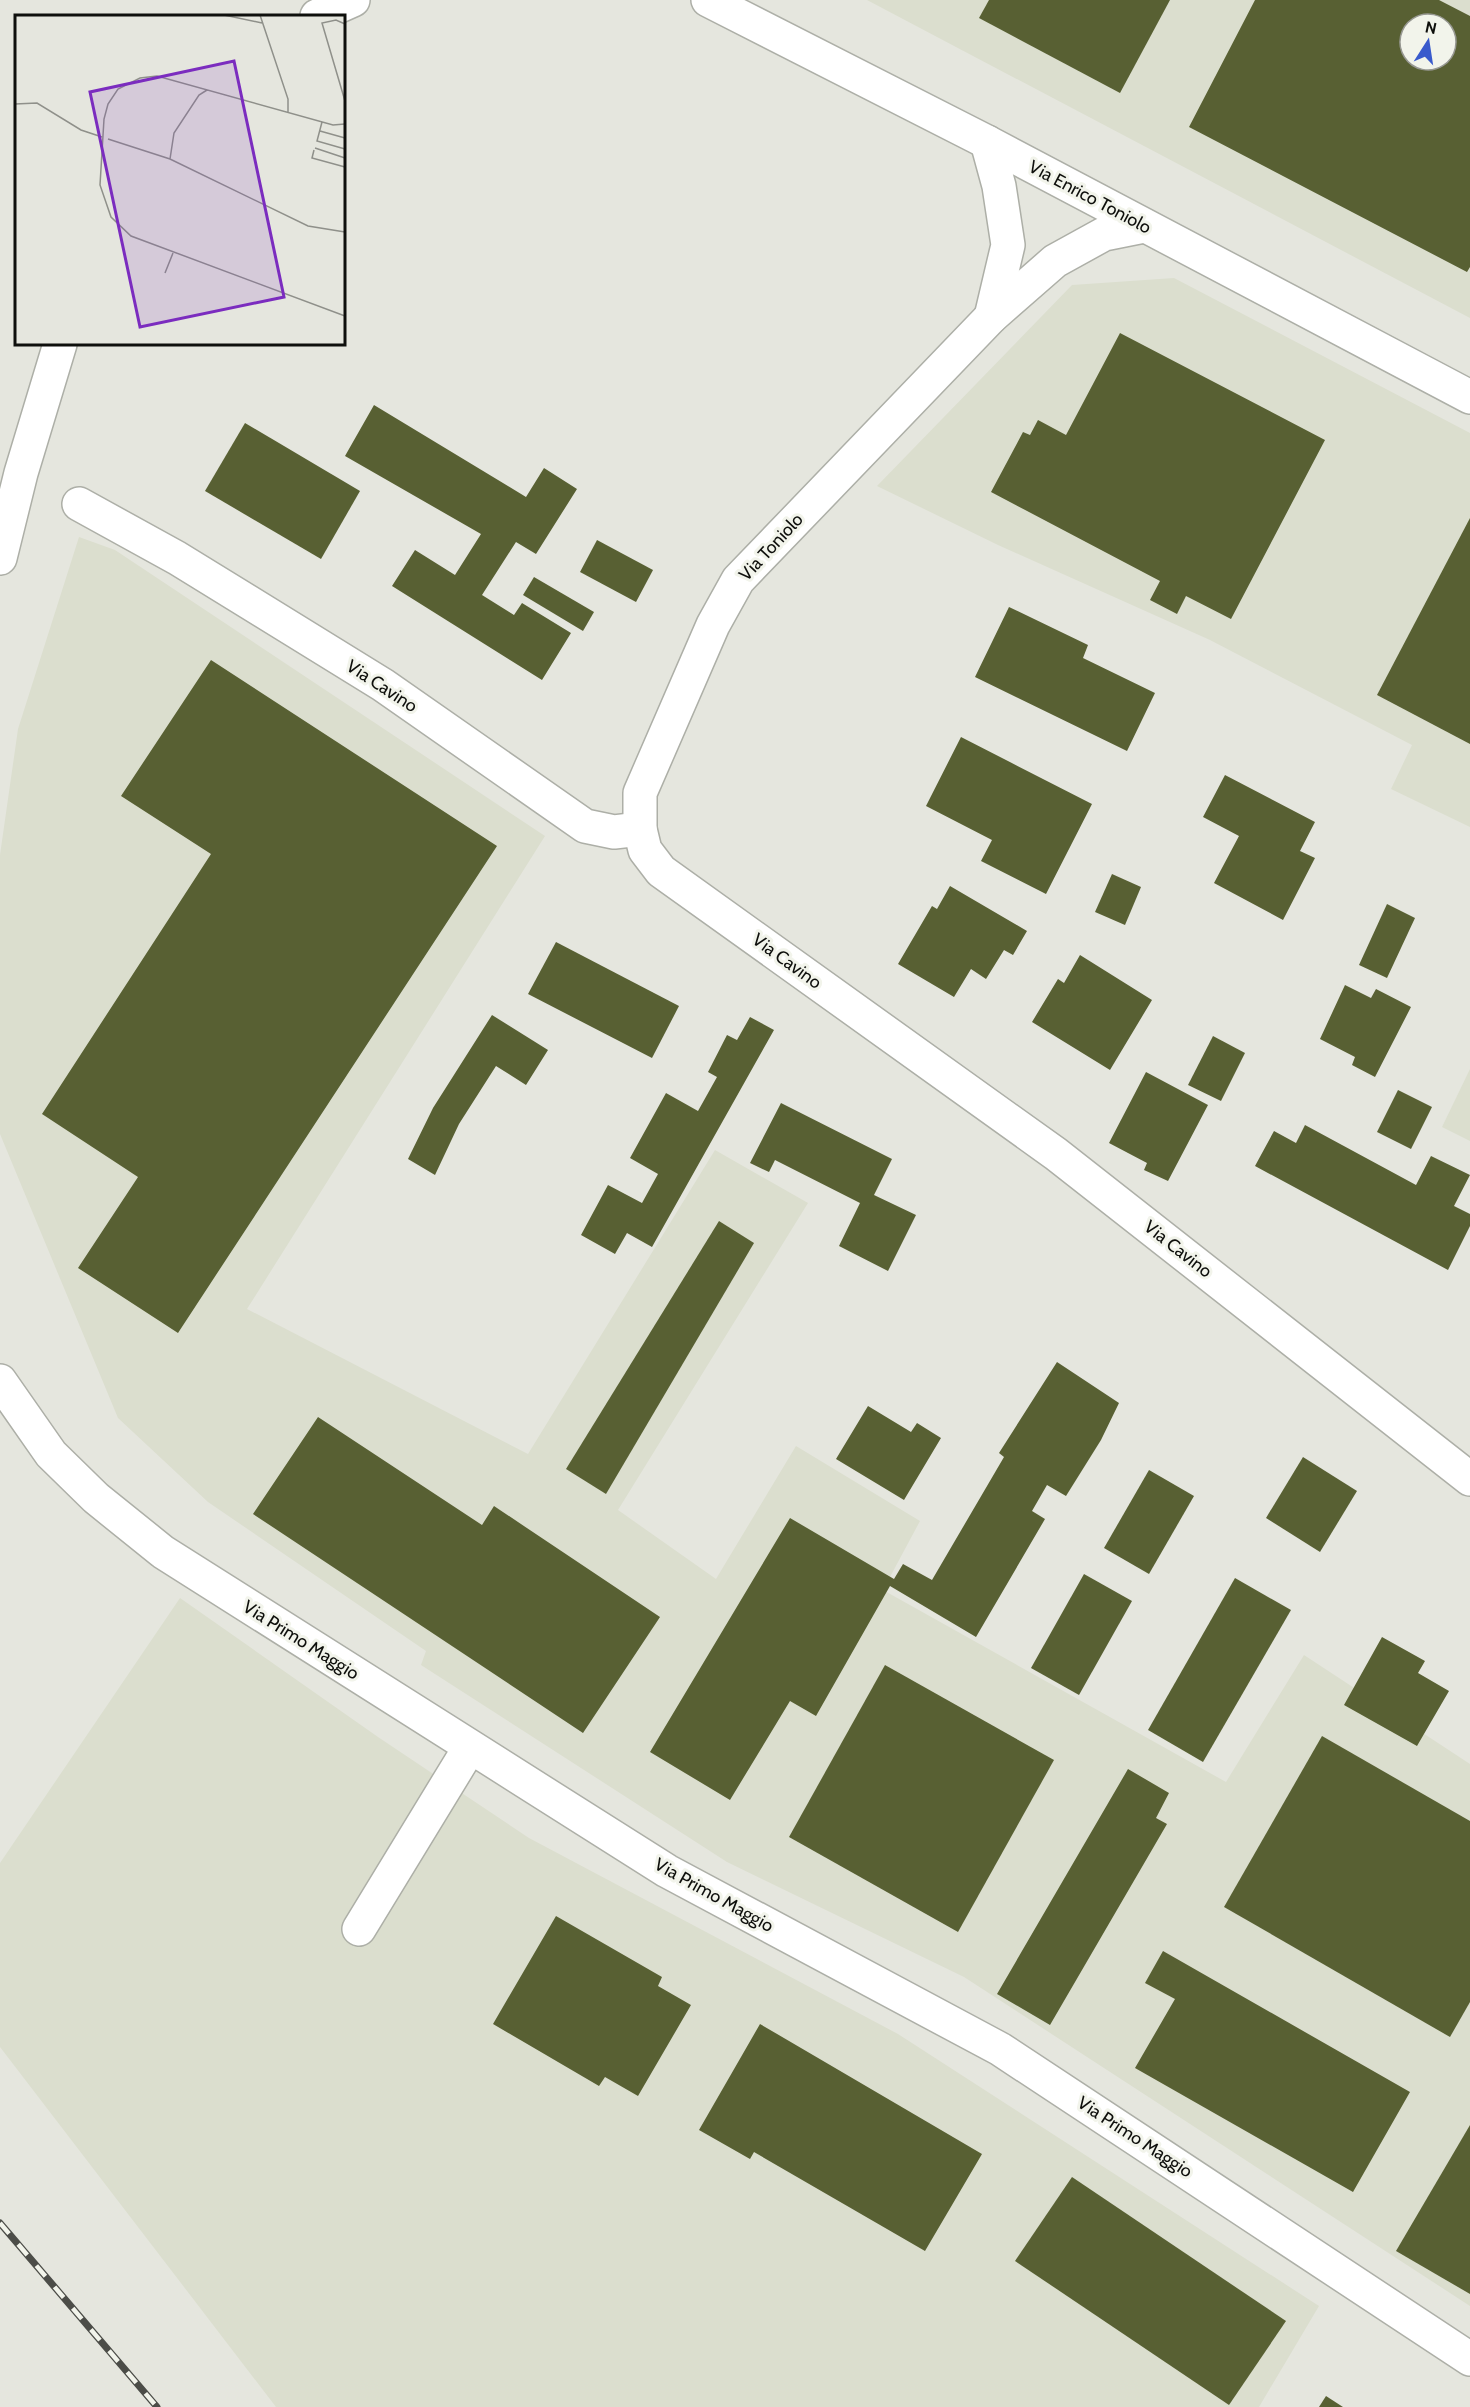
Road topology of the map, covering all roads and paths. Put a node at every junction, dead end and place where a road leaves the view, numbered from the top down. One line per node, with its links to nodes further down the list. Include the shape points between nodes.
1 (353, 0): 3 (street)
2 (708, 0): 4 (street, Via Enrico Toniolo)
3 (319, 15)
4 (987, 142): 5 (street, Via Enrico Toniolo); 6 (street, via 1008,245)
5 (1144, 226): 6 (street, Via Toniolo, via 1104,234 1055,261); 8 (street, Via Enrico Toniolo)
6 (991, 317): 12 (street, Via Toniolo, via 738,580 713,626 640,793)
7 (60, 345): 9 (street)
8 (1470, 397)
9 (11, 468): 11 (street)
10 (79, 504): 12 (street, Via Cavino, via 177,558 383,685 585,826)
11 (0, 558)
12 (640, 830): 14 (street, Via Cavino, via 645,850 661,871 1056,1154)
13 (0, 1381): 15 (street, Via Primo Maggio, via 51,1454 96,1498 163,1552)
14 (1470, 1479)
15 (470, 1747): 16 (street); 17 (street, Via Primo Maggio, via 667,1871 1000,2049)
16 (359, 1929)
17 (1470, 2359)

